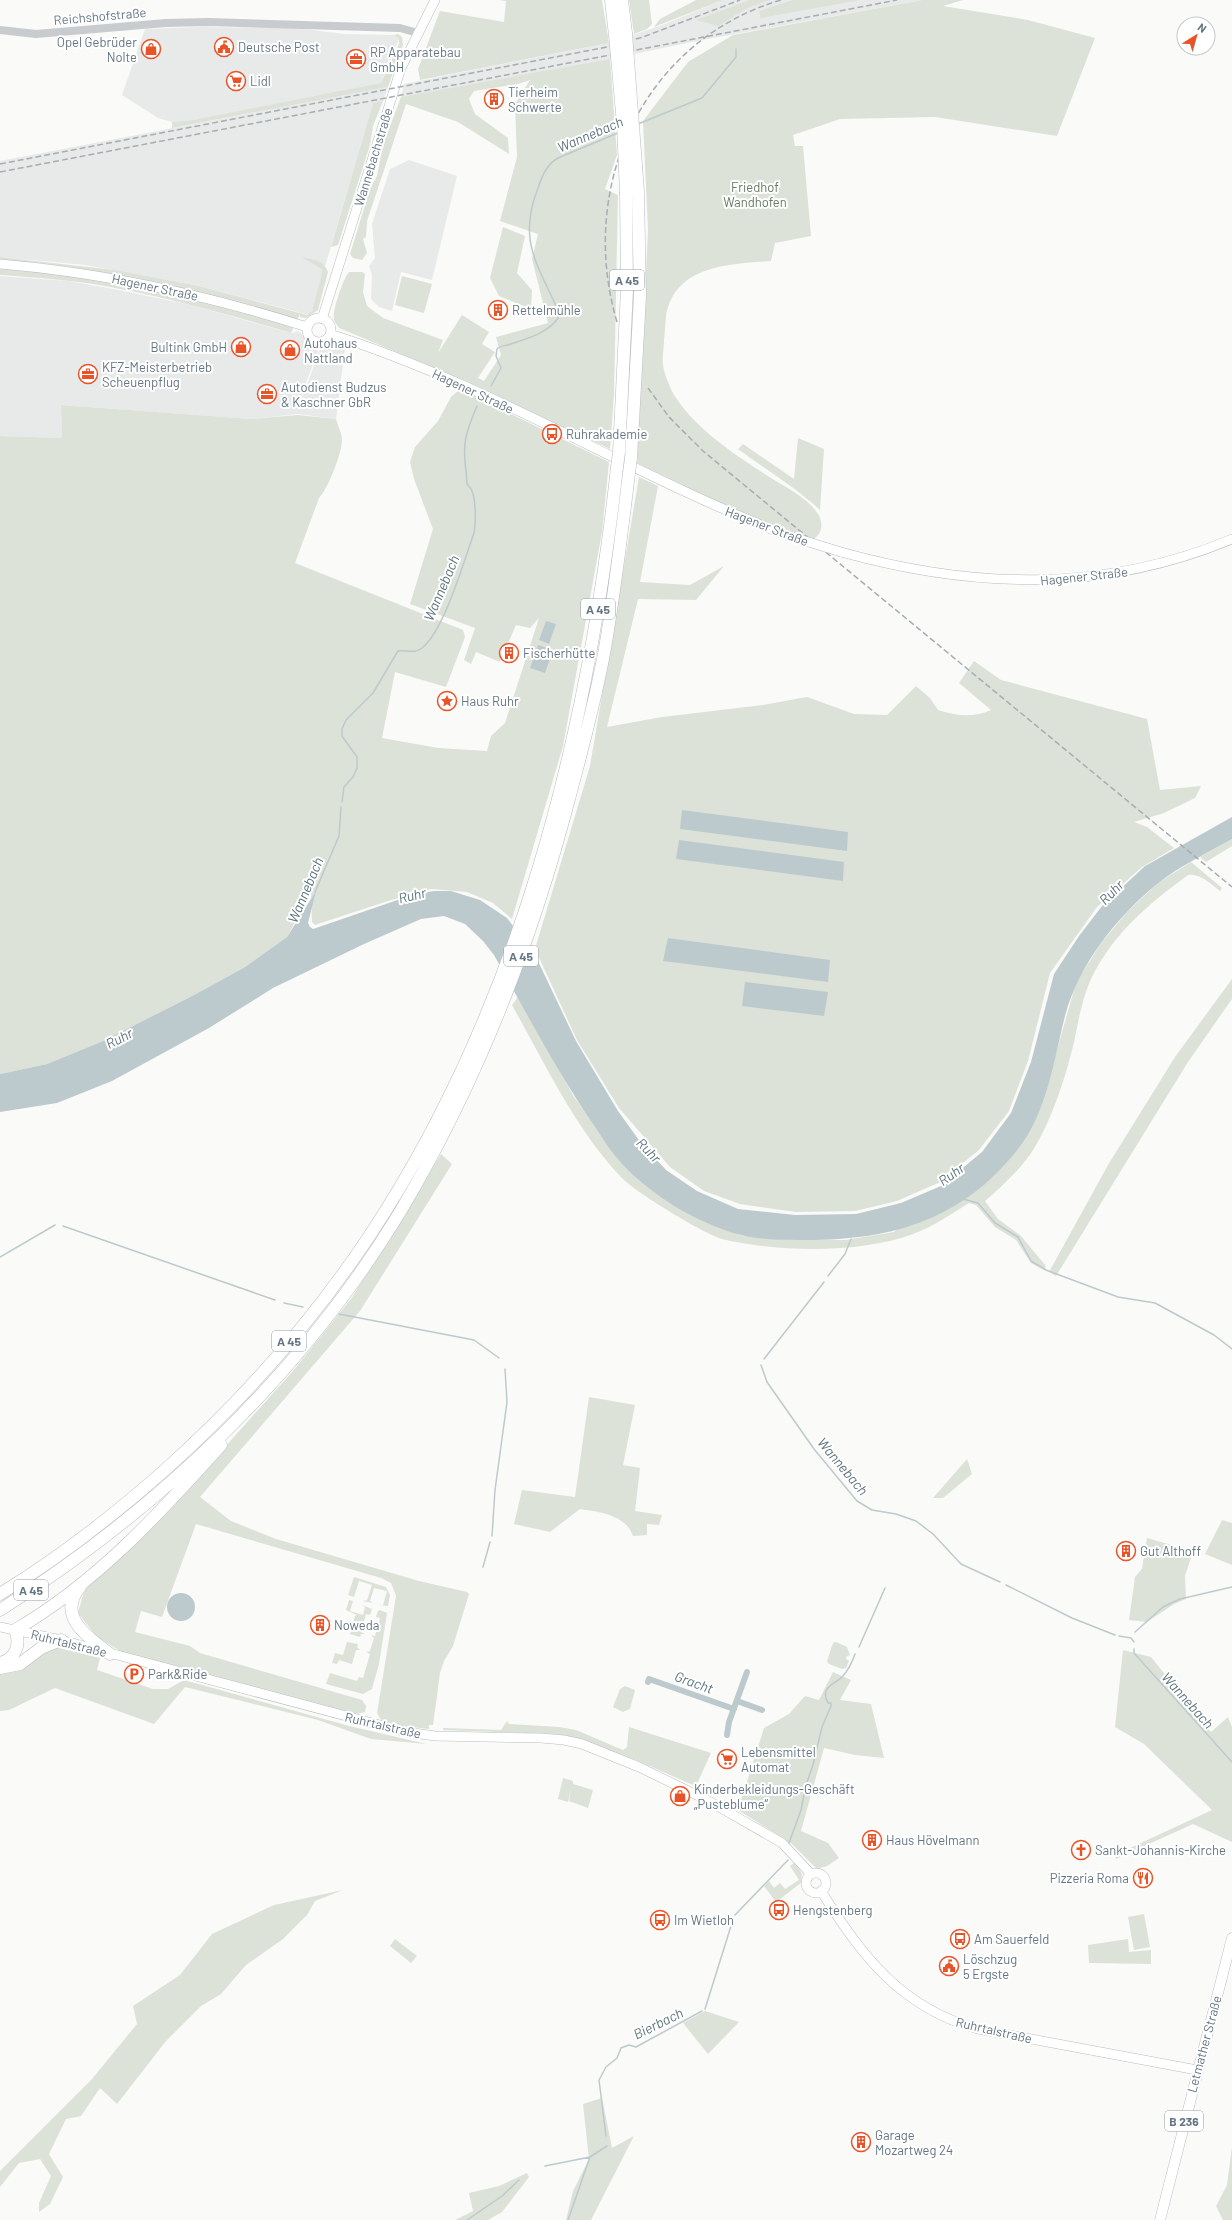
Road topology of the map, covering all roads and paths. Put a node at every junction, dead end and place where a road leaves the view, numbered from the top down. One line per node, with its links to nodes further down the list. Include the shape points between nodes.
1 (436, 0): 5 (main road, Wannebachstraße)
2 (611, 0): 6 (highway, A 45)
3 (622, 0): 6 (highway, A 45)
4 (0, 30): 5 (street, Reichshofstraße, via 36,34 150,24 209,22 400,28)
5 (418, 32): 9 (main road, Wannebachstraße, via 399,75)
6 (621, 34): 7 (highway, A 45, bridge)
7 (632, 192): 13 (highway, A 45, bridge, via 619,452 607,556); 13 (highway, A 45, bridge, via 640,296 631,458 605,650)
8 (0, 264): 10 (main road, Hagener Straße, via 95,275 143,284 236,306)
9 (322, 318): 10 (main road, via 311,321); 11 (main road, via 330,325)
10 (307, 327): 11 (main road, via 307,335 316,342 323,342)
11 (330, 334): 12 (main road, Hagener Straße, bridge, via 397,357 490,398 685,493 786,535 905,568 968,578 1037,581 1086,578 1163,563)
12 (1232, 539)
13 (576, 750): 14 (highway, A 45, via 554,857 525,946 481,1056)
14 (429, 1148): 15 (highway, A 45, via 399,1213 372,1254 319,1326); 17 (highway, A 45, via 348,1266 284,1348 244,1393 194,1443 135,1496 27,1577)
15 (276, 1376): 16 (highway, via 237,1428 181,1490); 18 (highway, A 45, via 214,1442 143,1506 87,1550)
16 (86, 1581): 20 (highway, via 52,1607); 22 (highway, via 74,1599 75,1620 86,1636)
17 (0, 1594)
18 (0, 1610)
19 (0, 1627): 20 (main road, Ruhrtalstraße)
20 (15, 1630): 21 (main road, Ruhrtalstraße); 23 (highway, via 19,1638 18,1647 13,1656)
21 (60, 1640): 22 (main road, Ruhrtalstraße); 24 (highway, via 41,1648 20,1664)
22 (110, 1654): 25 (main road, Ruhrtalstraße, via 406,1732 435,1736 541,1738 582,1744 639,1767 707,1800 782,1843)
23 (0, 1663)
24 (0, 1668)
25 (811, 1874): 26 (main road, Ruhrtalstraße, via 819,1874 824,1878 825,1885); 26 (main road, Ruhrtalstraße, via 806,1882 808,1888 812,1891)
26 (821, 1891): 28 (main road, Ruhrtalstraße, via 847,1933 872,1962 910,1997 933,2013 978,2029)
27 (1232, 1938): 28 (main road, Letmather Straße / B 236)
28 (1196, 2070): 29 (main road, Letmather Straße / B 236)
29 (1160, 2220)

